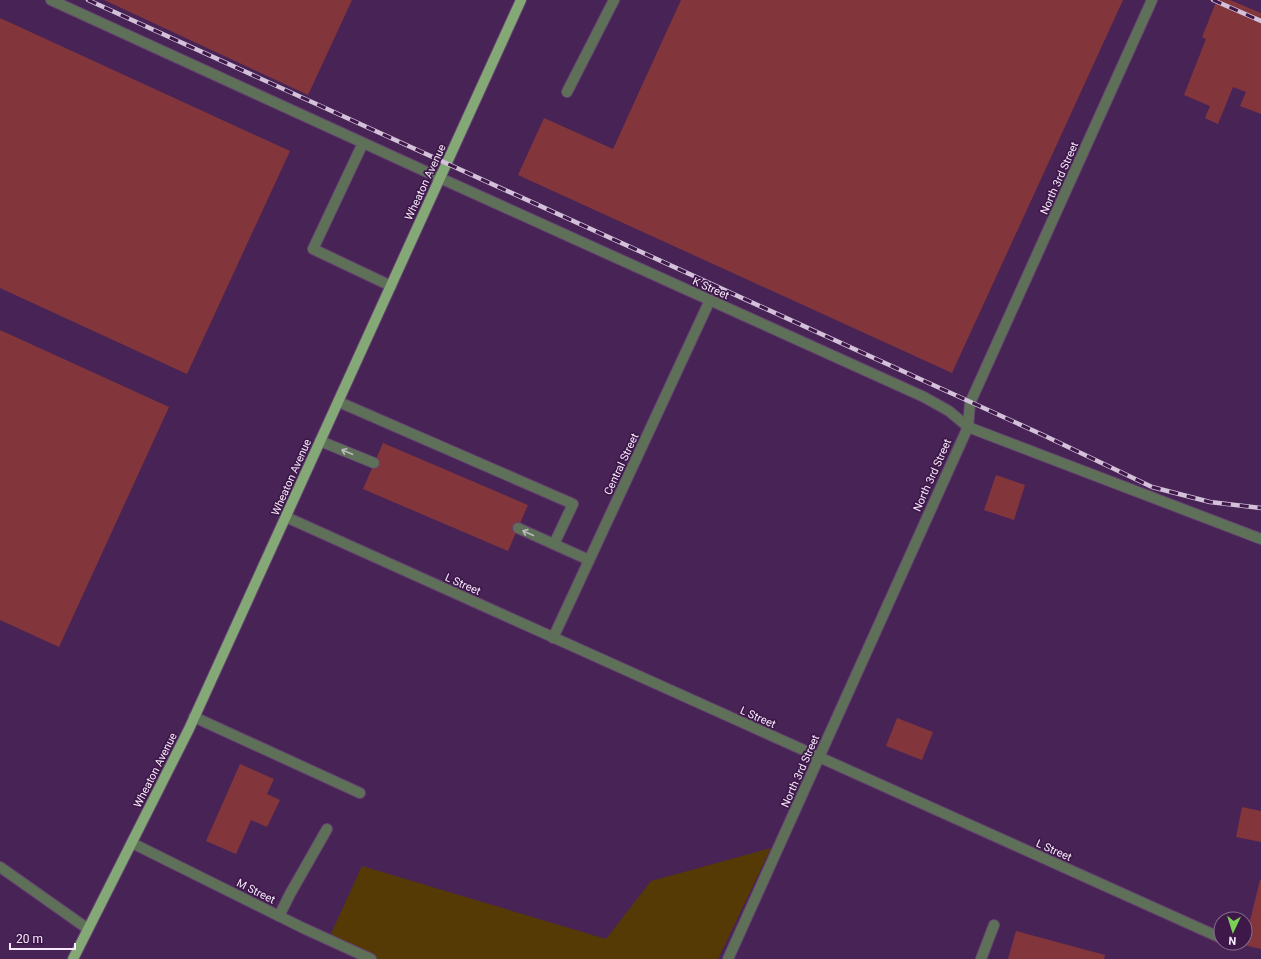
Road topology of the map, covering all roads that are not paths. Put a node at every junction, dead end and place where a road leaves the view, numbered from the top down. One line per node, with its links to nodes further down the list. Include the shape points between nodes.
1 (51, 0): 6 (street, K Street)
2 (521, 0): 7 (main road, Wheaton Avenue)
3 (614, 0): 5 (street)
4 (1152, 0): 11 (street, North 3rd Street, via 970,403)
5 (567, 92)
6 (363, 143): 7 (street, K Street); 8 (street, via 313,249)
7 (440, 178): 8 (main road, Wheaton Avenue); 9 (street, K Street)
8 (391, 286): 10 (main road, Wheaton Avenue)
9 (710, 300): 11 (street, K Street, via 924,397); 18 (street, Central Street)
10 (339, 402): 12 (main road, Wheaton Avenue); 17 (street, via 573,504)
11 (968, 427): 16 (street, K Street); 21 (street, North 3rd Street)
12 (320, 441): 13 (street, one-way to 12); 14 (main road, Wheaton Avenue)
13 (374, 463)
14 (286, 517): 19 (street, L Street); 20 (main road, Wheaton Avenue)
15 (518, 528): 17 (street, one-way to 15)
16 (1261, 539)
17 (554, 544): 18 (street)
18 (589, 560): 19 (street, Central Street)
19 (553, 638): 21 (street, L Street)
20 (194, 717): 22 (street); 24 (main road, Wheaton Avenue)
21 (820, 758): 29 (street, L Street); 32 (street, North 3rd Street)
22 (360, 793)
23 (327, 829): 26 (street)
24 (132, 843): 26 (street, M Street); 28 (main road, Wheaton Avenue)
25 (0, 867): 28 (street)
26 (279, 916): 31 (street, M Street)
27 (994, 925): 33 (street)
28 (88, 929): 30 (main road, Wheaton Avenue)
29 (1213, 934)
30 (73, 959)
31 (371, 959)
32 (728, 959)
33 (981, 959)

